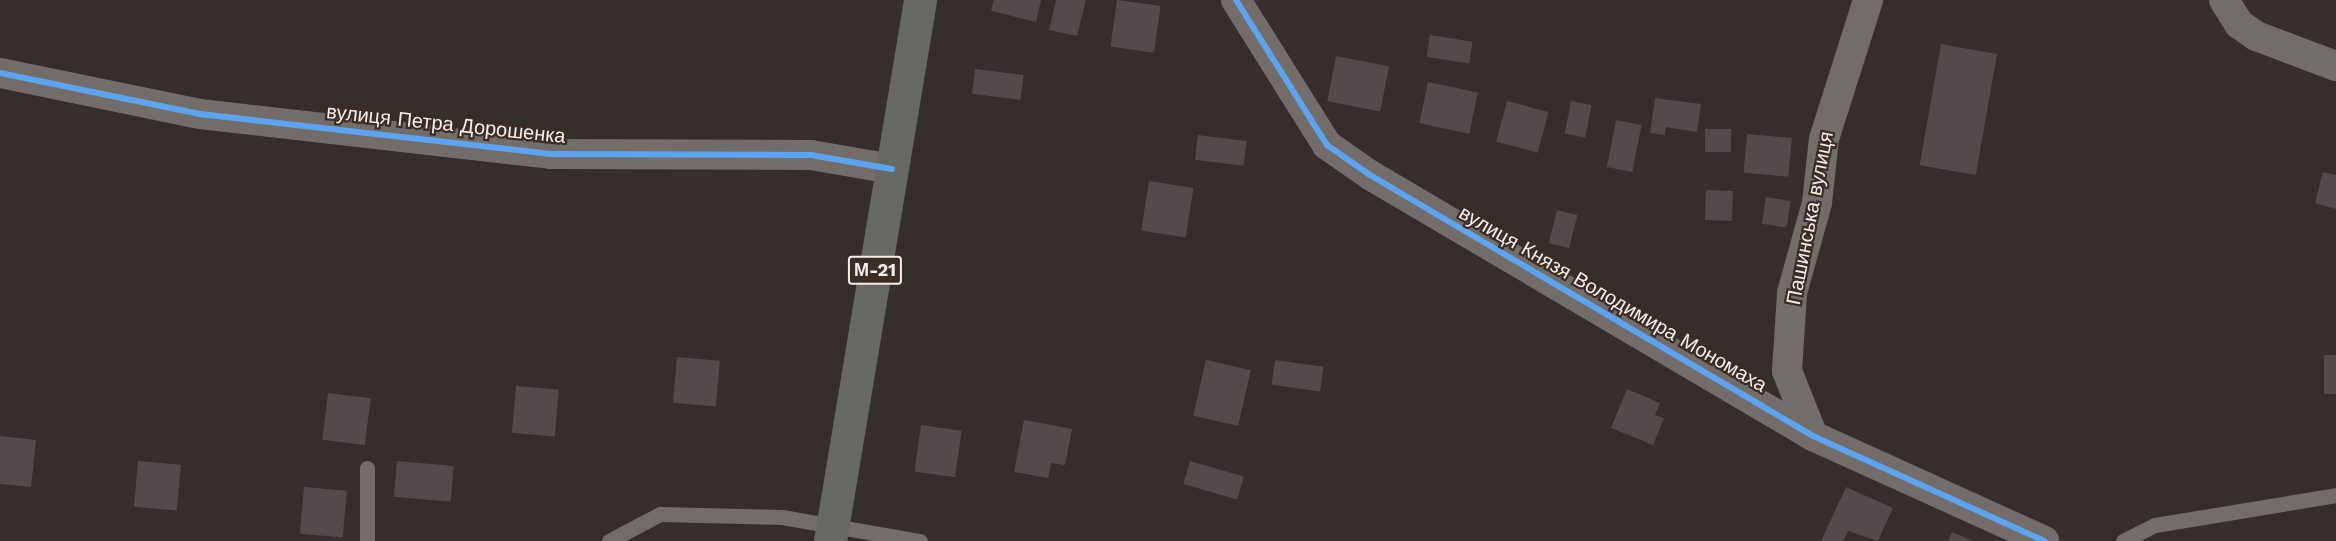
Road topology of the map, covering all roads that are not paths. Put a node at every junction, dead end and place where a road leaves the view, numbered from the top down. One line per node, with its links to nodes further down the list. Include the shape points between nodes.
1 (920, 0): 7 (highway, М-21)
2 (1236, 0): 8 (street, вулиця Князя Володимира Мономаха, via 1328,145 1370,175)
3 (1869, 0): 8 (street, Пашинська вулиця, via 1824,139 1817,203 1792,293 1787,371)
4 (2224, 0): 5 (street, via 2239,24 2256,36)
5 (2336, 66)
6 (0, 73): 7 (street, вулиця Петра Дорошенка, via 200,114 550,154 811,155)
7 (892, 169): 11 (highway, М-21)
8 (1813, 436): 15 (street, вулиця Князя Володимира Мономаха)
9 (367, 468): 12 (lane)
10 (2336, 495): 16 (lane, via 2155,525)
11 (832, 532): 13 (lane, via 660,514); 14 (lane)
12 (368, 541)
13 (609, 541)
14 (920, 541)
15 (2044, 541)
16 (2123, 541)

